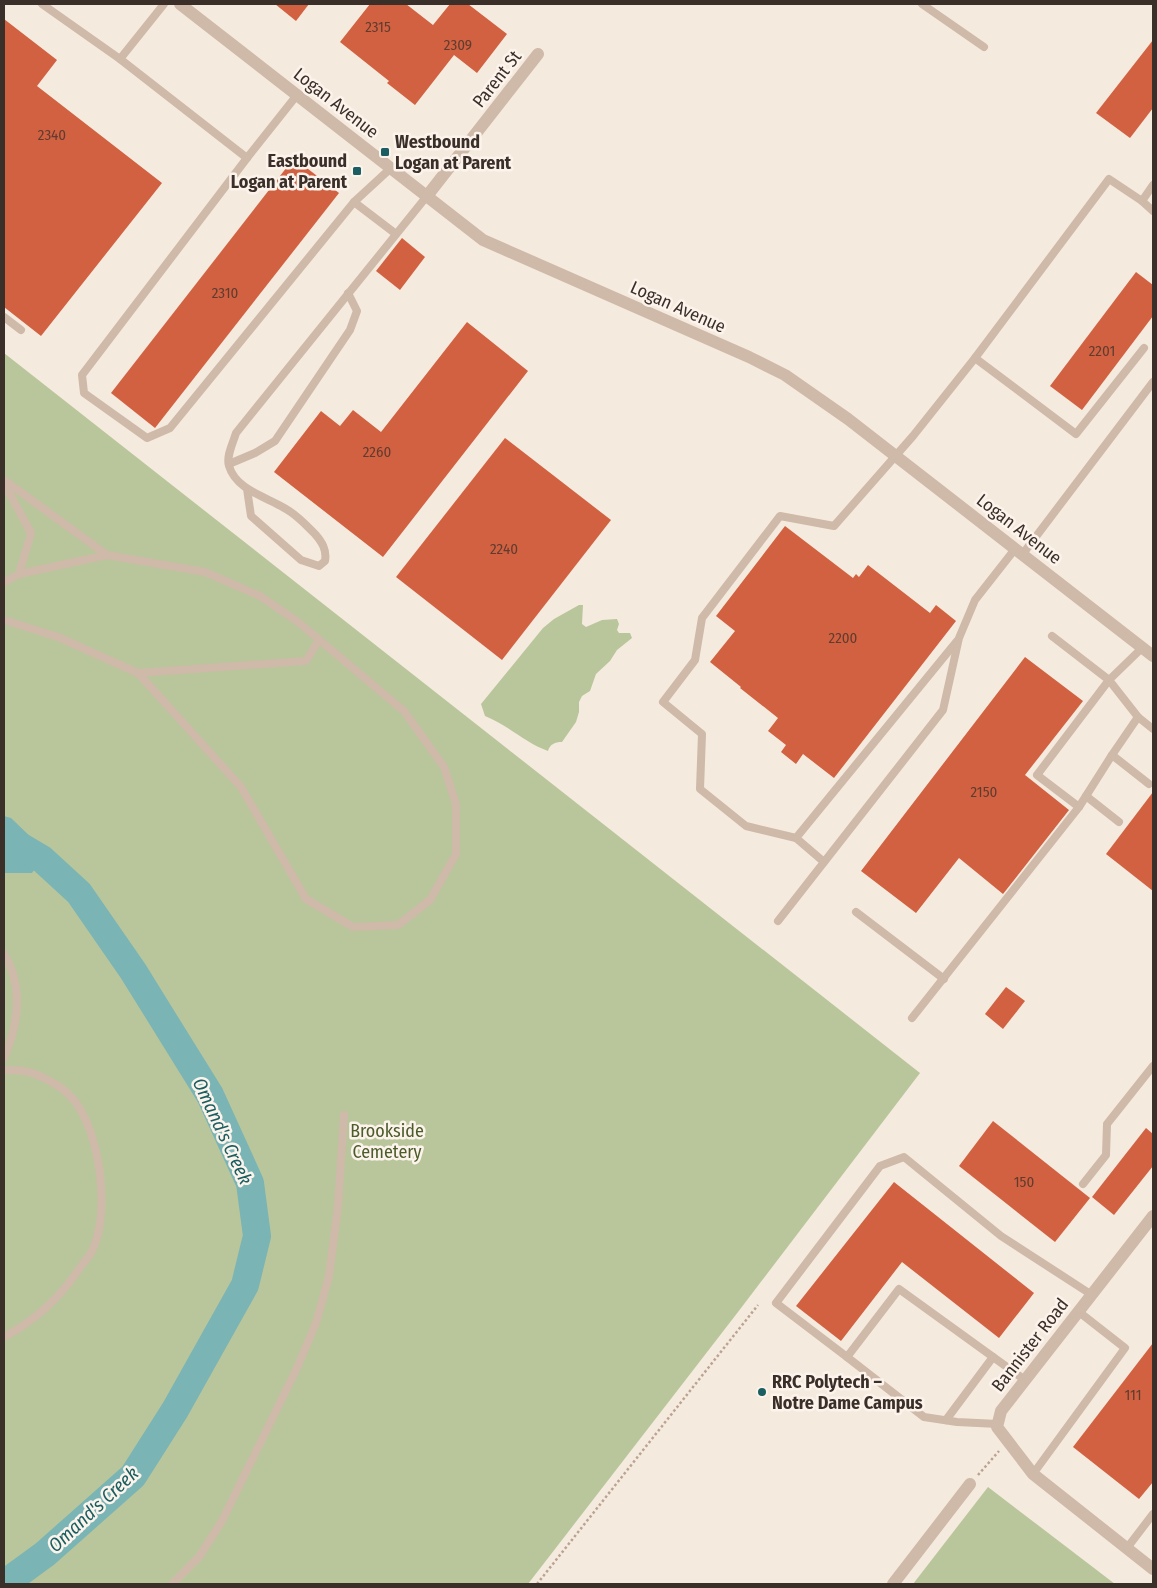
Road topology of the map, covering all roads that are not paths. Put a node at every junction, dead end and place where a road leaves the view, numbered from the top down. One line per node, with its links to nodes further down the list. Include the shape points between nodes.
1 (42, 4): 7 (lane)
2 (164, 4): 7 (lane)
3 (180, 4): 8 (street, Logan Avenue)
4 (922, 4): 5 (lane)
5 (984, 47)
6 (538, 54): 12 (street, Parent St)
7 (120, 59): 9 (lane)
8 (297, 95): 9 (lane); 10 (street, Logan Avenue)
9 (247, 158): 14 (lane, via 82,375 84,393 146,438 170,428)
10 (391, 168): 12 (street, Logan Avenue); 14 (lane)
11 (1153, 185): 13 (lane)
12 (427, 196): 16 (lane); 23 (street, Logan Avenue, via 483,240 785,375)
13 (1142, 201): 15 (lane); 21 (lane, via 1109,180)
14 (354, 202): 16 (lane)
15 (1153, 211)
16 (396, 234): 17 (lane)
17 (348, 294): 24 (lane, via 236,433); 24 (lane, via 357,311 350,330 275,441)
18 (4, 317): 19 (lane)
19 (21, 330)
20 (1144, 348): 21 (lane, via 1076,434)
21 (975, 358): 23 (lane)
22 (1153, 382): 27 (lane)
23 (894, 455): 27 (street, Logan Avenue); 46 (lane, via 834,526 780,516 702,618 695,660 664,702 702,734 700,788 746,826)
24 (228, 464): 26 (lane)
25 (4, 482): 28 (lane); 29 (lane, via 31,533)
26 (247, 489): 26 (lane, via 287,509 305,524 319,538 326,552 325,561 319,566 301,560 252,516)
27 (1019, 552): 33 (lane, via 975,600); 35 (street, Logan Avenue)
28 (107, 555): 29 (lane); 34 (lane, via 205,572 260,596)
29 (19, 574): 30 (lane)
30 (4, 582)
31 (4, 620): 37 (lane, via 58,637)
32 (1052, 636): 38 (lane)
33 (959, 638): 46 (lane); 47 (lane, via 943,710)
34 (319, 640): 37 (lane, via 306,661); 37 (lane, via 404,711 444,767 456,804 456,854 430,900 398,925 353,926 306,900 241,787)
35 (1142, 648): 36 (street, Logan Avenue); 38 (lane)
36 (1153, 656)
37 (138, 673)
38 (1109, 680): 39 (lane); 44 (lane, via 1038,775)
39 (1138, 717): 40 (lane); 41 (lane)
40 (1153, 729)
41 (1112, 755): 42 (lane); 43 (lane)
42 (1149, 784)
43 (1086, 796): 44 (lane); 45 (lane)
44 (1079, 807): 51 (lane)
45 (1119, 822)
46 (796, 838): 47 (lane)
47 (824, 862): 49 (lane)
48 (856, 912): 51 (lane)
49 (778, 921)
50 (4, 954): 53 (lane, via 15,980 17,998 17,1015)
51 (944, 979): 52 (lane)
52 (912, 1018)
53 (4, 1058)
54 (1153, 1066): 57 (lane, via 1107,1124 1106,1155)
55 (4, 1070): 61 (lane, via 24,1071 49,1080 72,1098 86,1120 95,1146 102,1207 92,1250 62,1294 22,1327)
56 (344, 1115): 72 (lane, via 329,1276 316,1324 222,1520 199,1557)
57 (1083, 1184)
58 (1153, 1216): 59 (street, Bannister Road)
59 (1092, 1295): 60 (street, Bannister Road); 62 (lane, via 1001,1236 904,1158 880,1166 776,1303)
60 (1078, 1312): 64 (street, Bannister Road); 67 (lane, via 1124,1348)
61 (4, 1337)
62 (847, 1357): 63 (lane, via 899,1289); 65 (lane, via 924,1417)
63 (993, 1357): 64 (lane); 65 (lane)
64 (1025, 1380): 66 (street, Bannister Road, via 1001,1411)
65 (946, 1420): 66 (lane)
66 (998, 1424): 67 (street, via 997,1427)
67 (1034, 1474): 70 (street)
68 (970, 1484): 73 (street)
69 (1153, 1514): 70 (lane)
70 (1127, 1548): 71 (street)
71 (1153, 1569)
72 (172, 1584)
73 (893, 1584)

